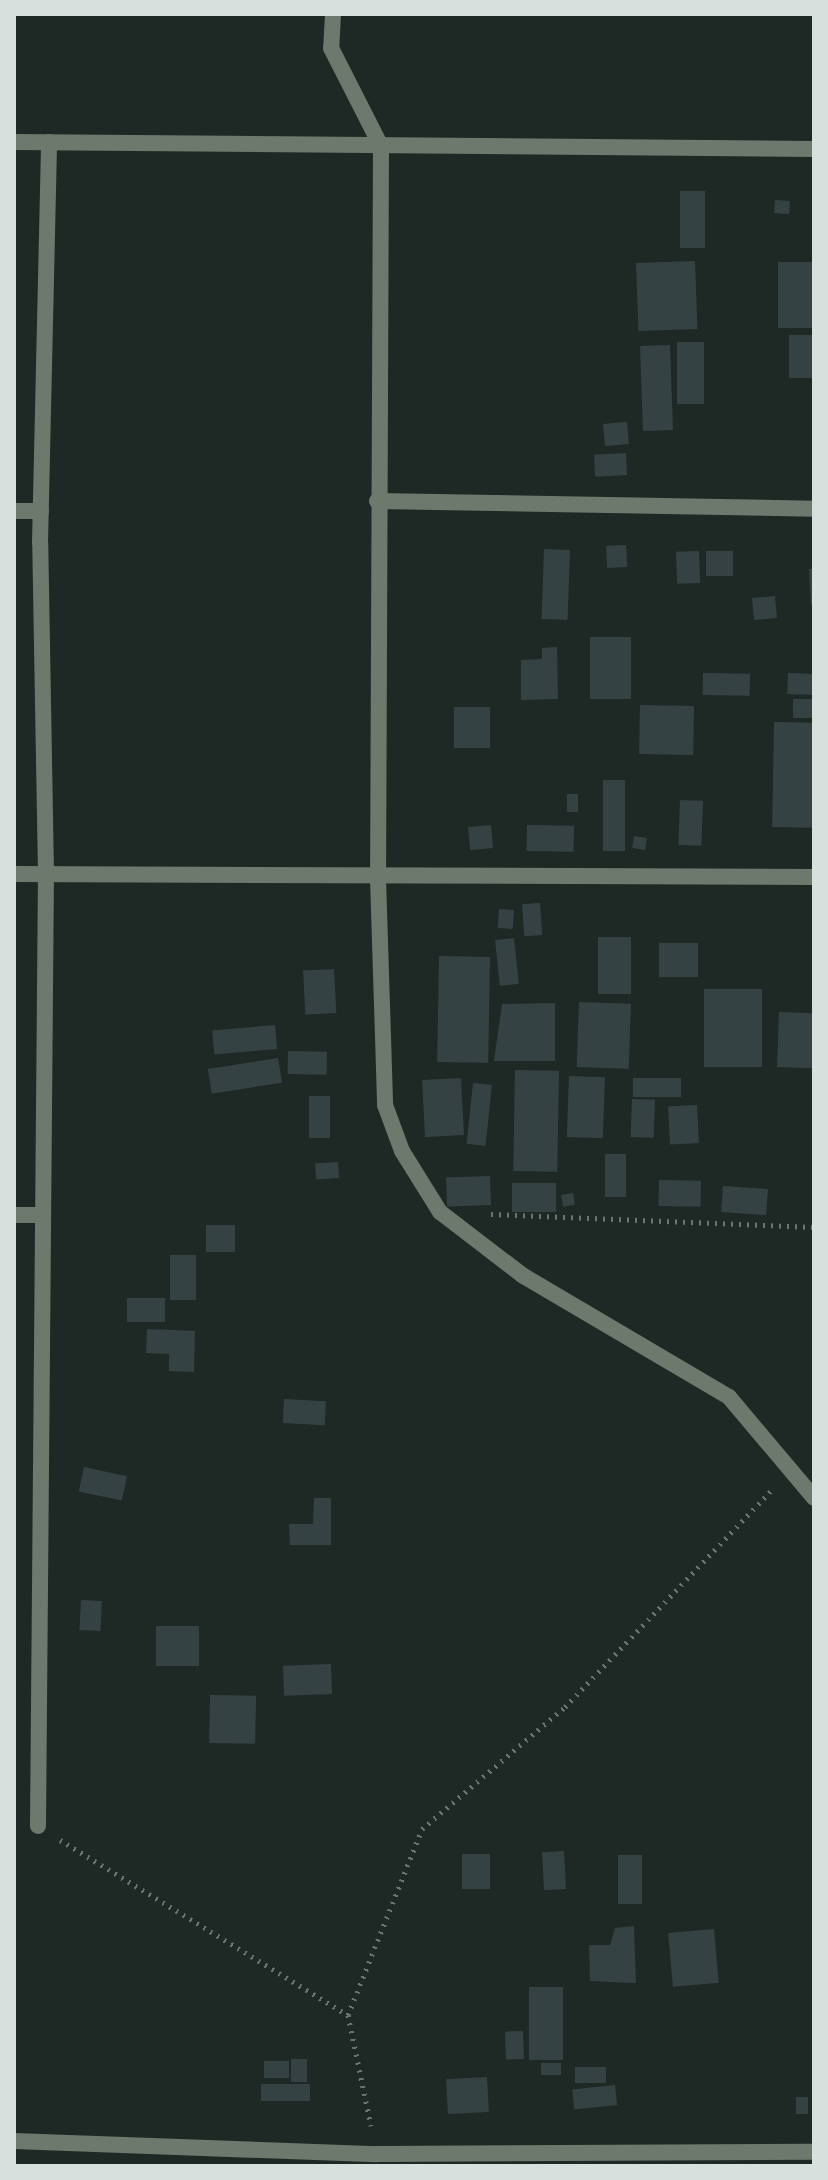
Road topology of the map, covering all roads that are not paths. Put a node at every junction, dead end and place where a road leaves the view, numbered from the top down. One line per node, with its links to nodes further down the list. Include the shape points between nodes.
1 (333, 14): 4 (street, via 331,48)
2 (14, 142): 3 (street)
3 (49, 142): 4 (street); 9 (street)
4 (381, 146): 5 (street); 6 (street)
5 (814, 149)
6 (377, 501): 7 (street); 13 (street)
7 (814, 509)
8 (14, 511): 9 (street)
9 (41, 511): 11 (street)
10 (14, 874): 11 (street)
11 (46, 874): 13 (street); 15 (street)
12 (814, 877): 13 (street)
13 (378, 878): 16 (street, via 385,1105 402,1151 440,1212 522,1275 729,1397)
14 (14, 1215): 15 (street)
15 (42, 1215): 17 (street)
16 (814, 1498)
17 (38, 1826)
18 (14, 2141): 19 (street, via 377,2154)
19 (814, 2152)

